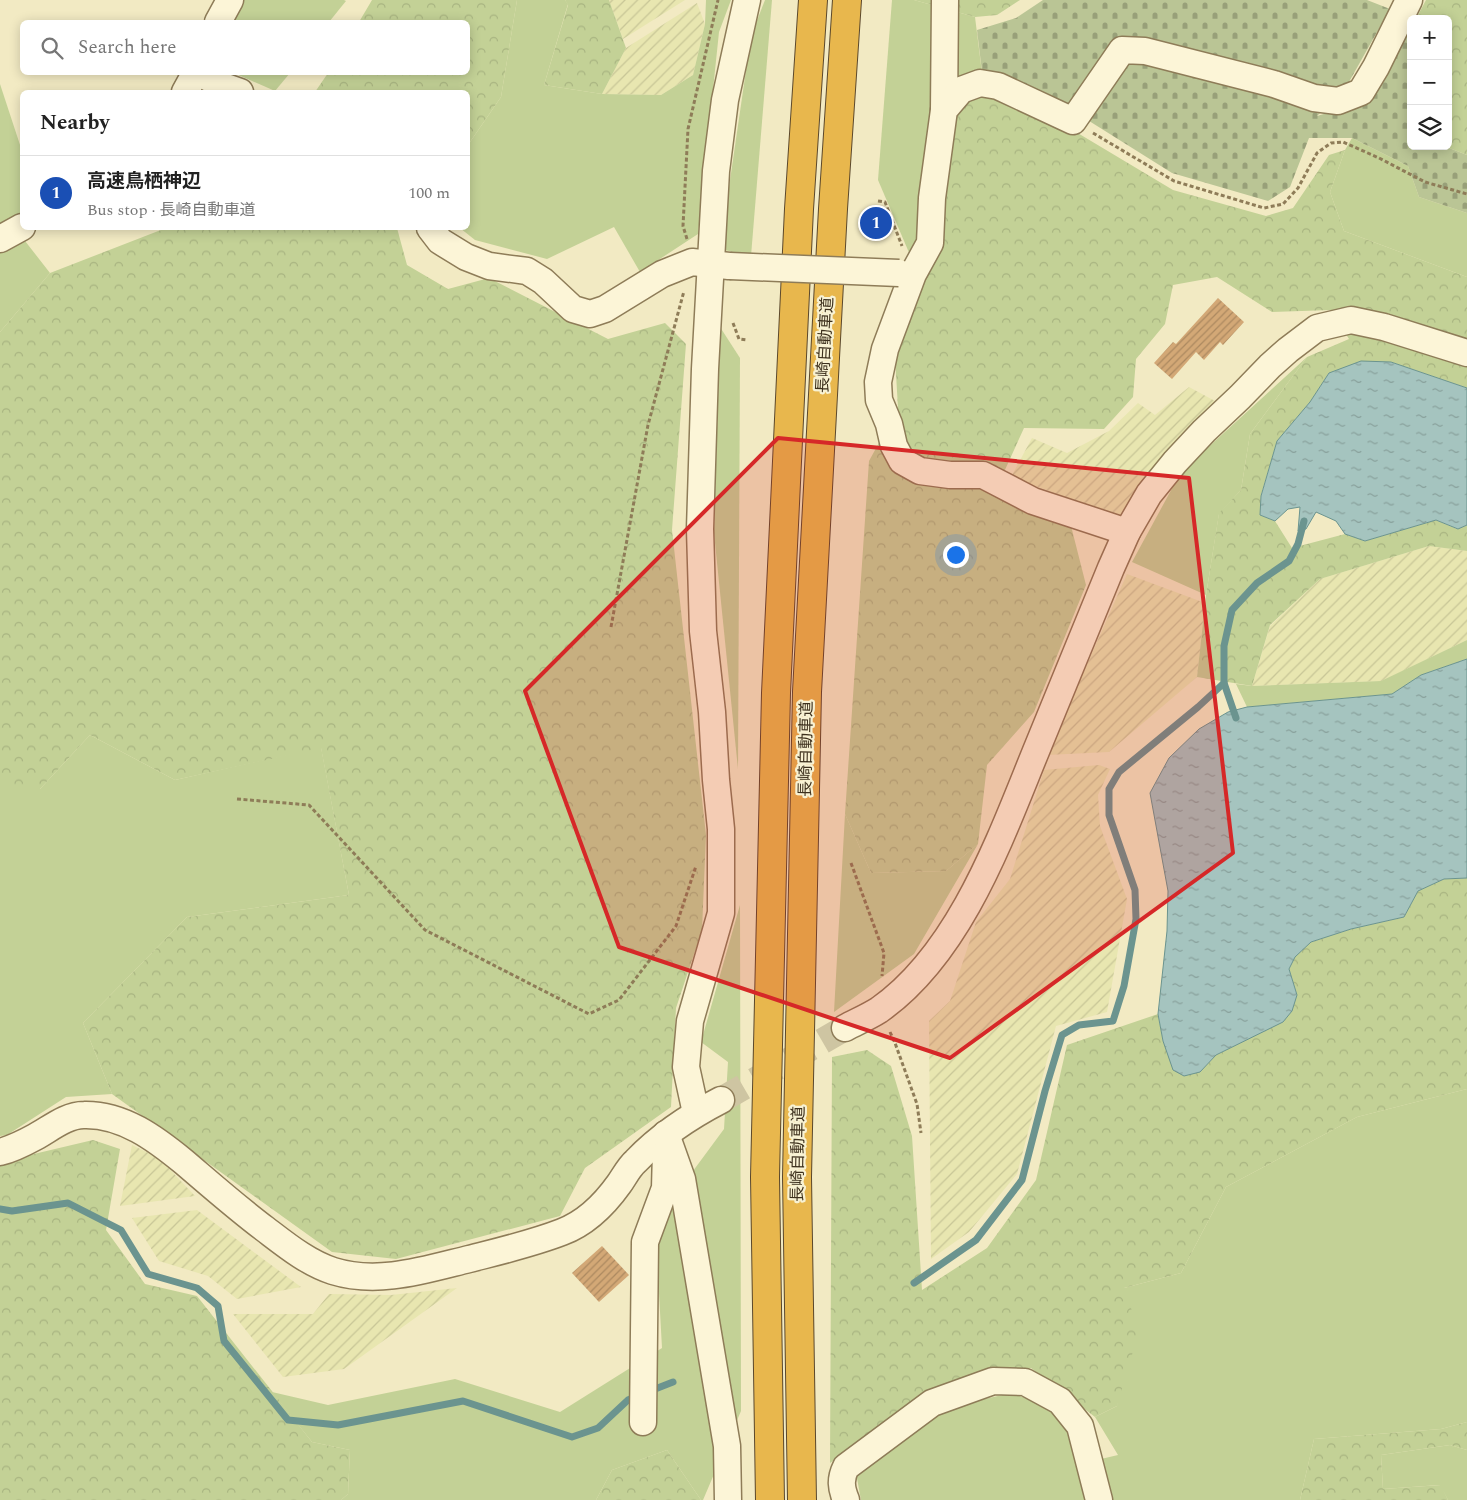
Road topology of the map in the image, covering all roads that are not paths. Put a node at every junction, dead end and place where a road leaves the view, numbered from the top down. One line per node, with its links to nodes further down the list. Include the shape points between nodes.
1 (230, 0): 7 (street)
2 (747, 0): 16 (street, via 725,100 716,171)
3 (813, 0): 27 (highway, 長崎自動車道, via 799,209 776,692 765,1177)
4 (847, 0): 28 (highway, 長崎自動車道, via 832,209 807,692 797,1177)
5 (945, 0): 12 (street)
6 (1409, 0): 12 (street, via 1361,92 1338,101 1314,98 1274,84 1145,51 1122,50 1073,121 998,86 980,83 961,90)
7 (219, 20)
8 (195, 75): 10 (street)
9 (203, 75): 11 (street)
10 (186, 90)
11 (234, 90)
12 (944, 110): 17 (street, via 932,198 930,243)
13 (20, 228): 15 (street)
14 (432, 230): 16 (street, via 440,241 466,257 489,266 527,271 573,309 590,314 605,309 662,274)
15 (0, 240)
16 (711, 264): 17 (street, bridge); 22 (street, via 700,529 703,631 721,830 721,913 690,1021 686,1067)
17 (906, 273): 19 (street, via 878,382 879,400 902,461 920,471 983,475 1033,501)
18 (1467, 353): 19 (street, via 1384,326 1351,320 1318,328 1270,366 1204,431 1149,494)
19 (1127, 532): 20 (street, via 990,862 955,925 906,986 878,1010)
20 (845, 1028)
21 (721, 1100): 22 (street)
22 (696, 1113): 23 (street)
23 (666, 1134): 24 (street, via 635,1162 592,1216 565,1231 515,1248 384,1277 357,1276 332,1270 304,1257 162,1144 115,1119 81,1115 64,1120); 25 (street, via 665,1188 645,1242); 26 (street, via 684,1189 726,1446)
24 (0, 1152)
25 (643, 1422)
26 (728, 1500)
27 (770, 1500)
28 (802, 1500)
29 (846, 1500): 30 (street, via 841,1476 846,1467 932,1403 994,1381 1025,1382 1060,1401 1080,1426)
30 (1099, 1500)

